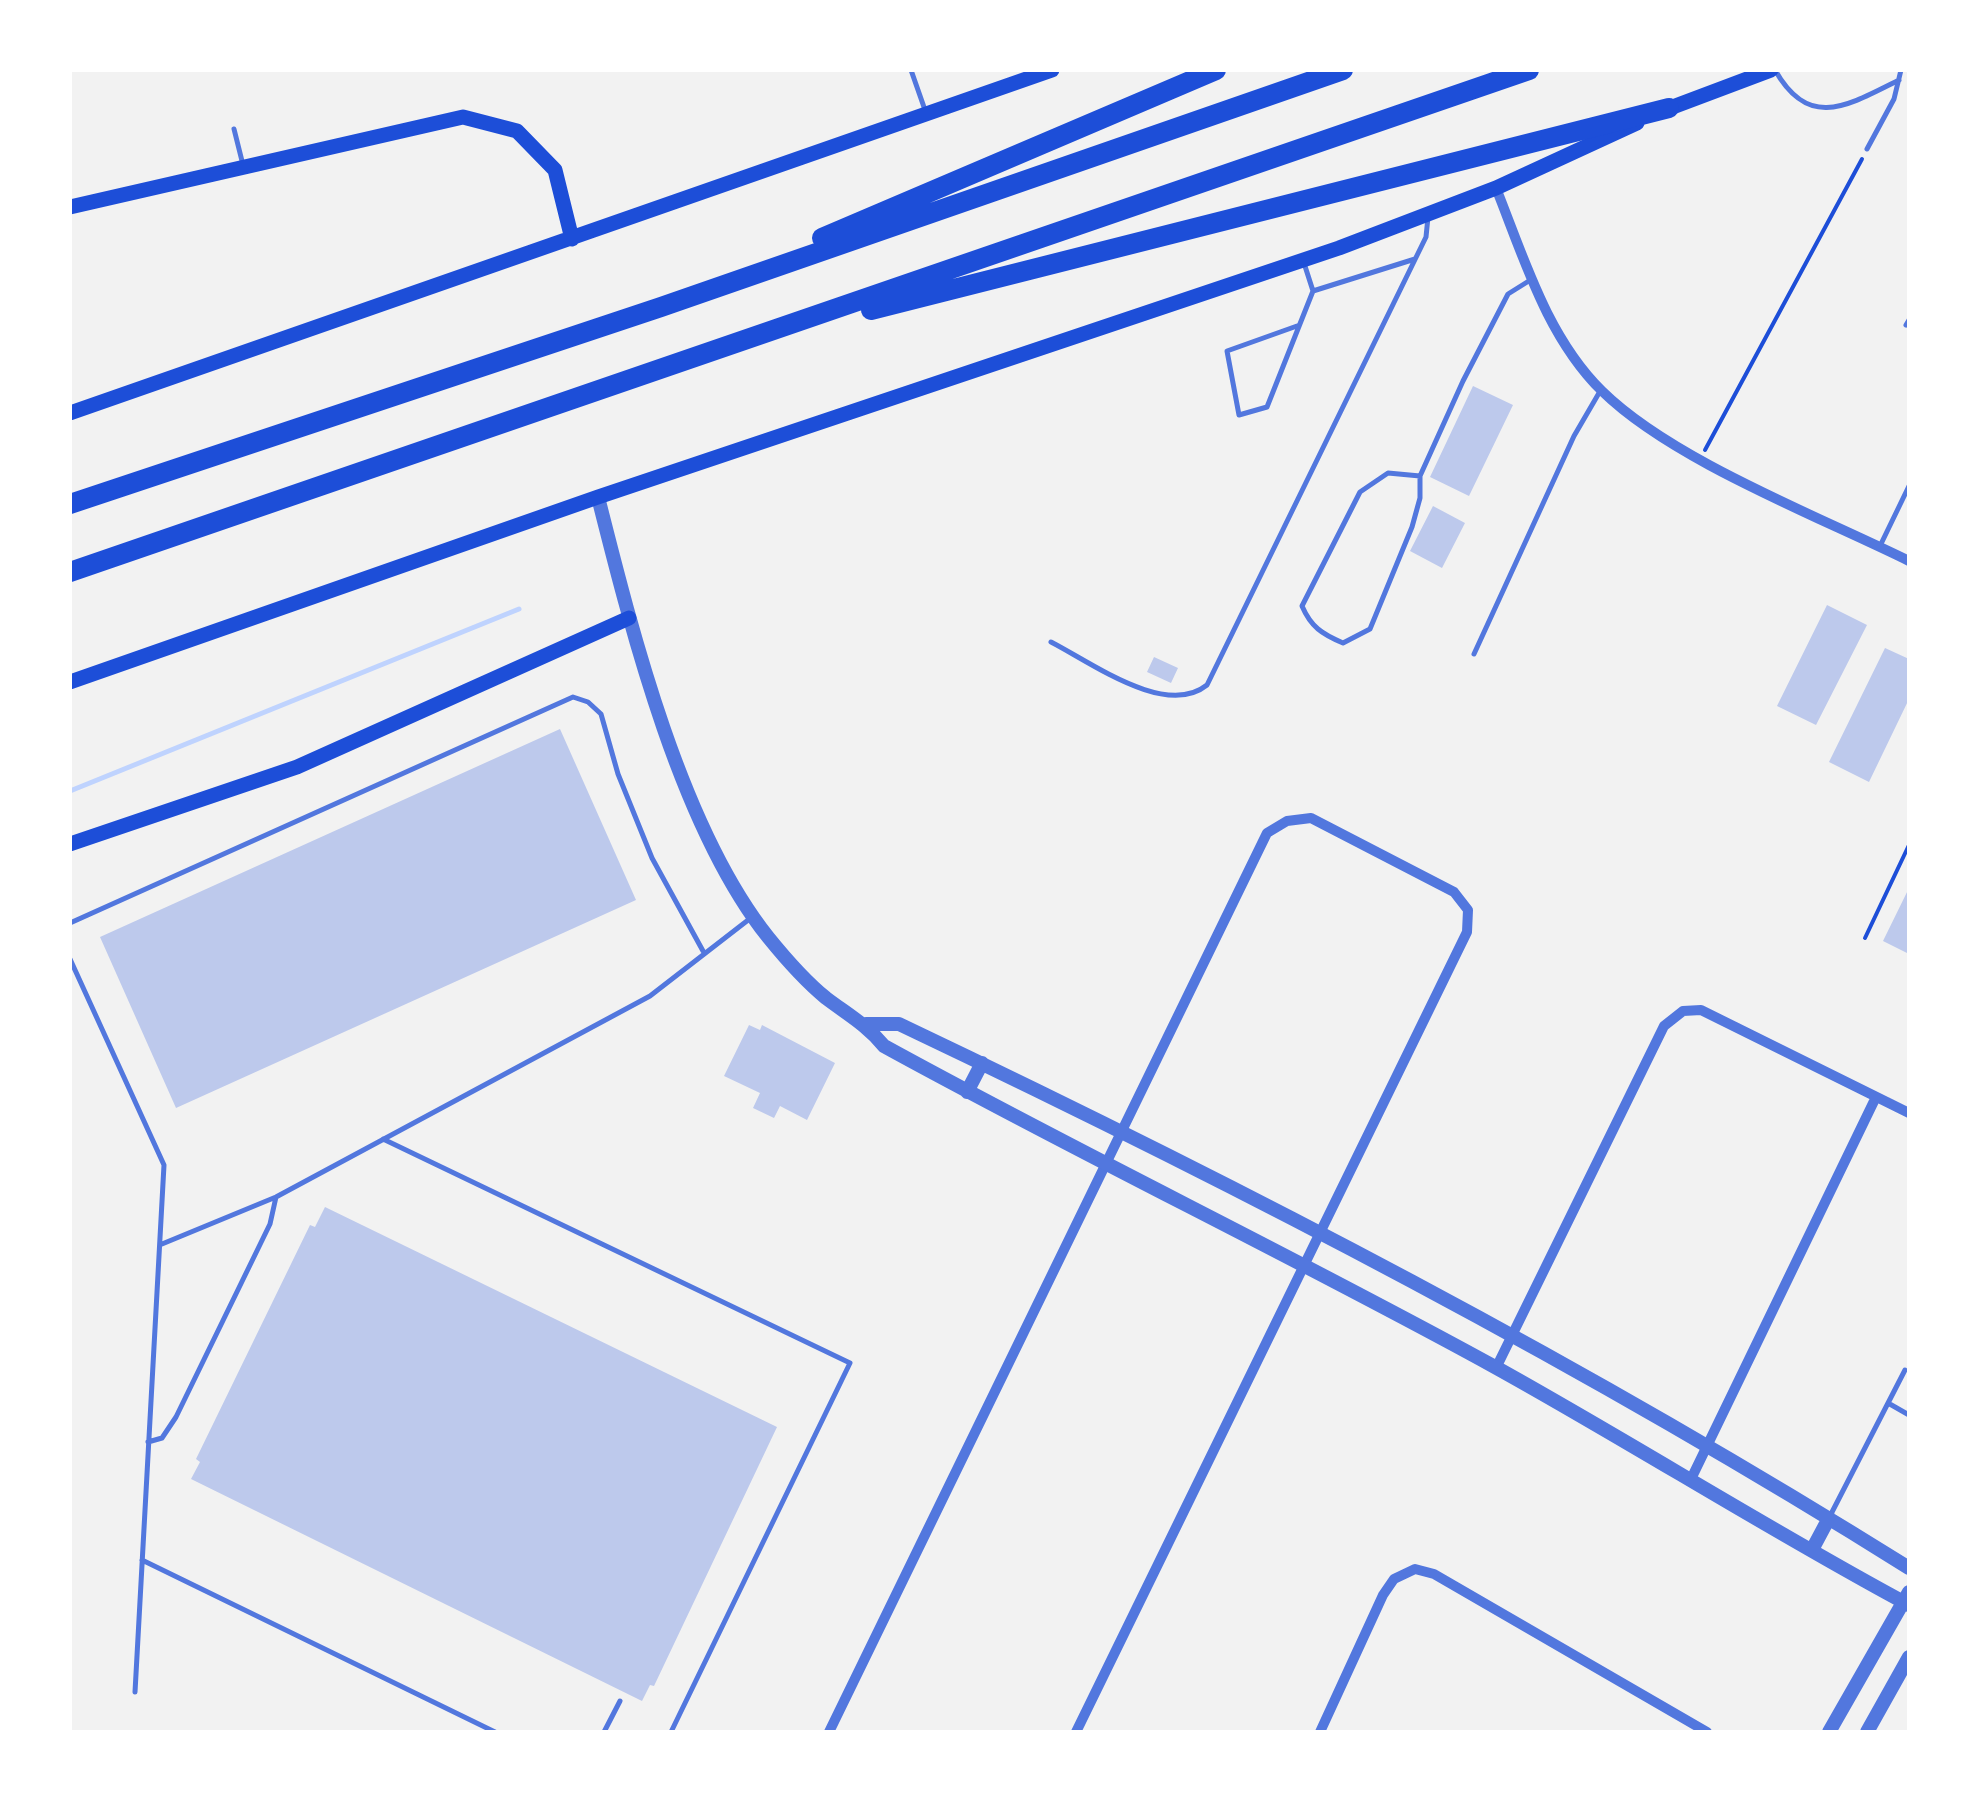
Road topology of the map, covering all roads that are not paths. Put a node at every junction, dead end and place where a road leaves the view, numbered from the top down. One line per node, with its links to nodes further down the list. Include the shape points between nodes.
1 (911, 70): 10 (lane)
2 (1052, 70): 10 (main road)
3 (1216, 70): 22 (highway)
4 (1344, 70): 22 (highway)
5 (1529, 70): 24 (highway)
6 (1773, 70): 8 (lane, via 1790,96 1812,109); 9 (main road)
7 (1901, 70): 8 (lane)
8 (1898, 80): 12 (lane)
9 (1669, 108): 14 (main road); 24 (highway)
10 (926, 114): 17 (main road)
11 (234, 129): 13 (lane)
12 (1867, 149)
13 (244, 169): 15 (main road); 17 (main road, via 464,117 518,132 556,170)
14 (1496, 188): 16 (main road); 20 (street)
15 (70, 207)
16 (1428, 214): 18 (lane); 19 (main road)
17 (572, 239): 26 (main road)
18 (1415, 259): 21 (lane); 35 (lane, via 1207,685 1183,698 1158,696)
19 (1304, 260): 21 (lane); 29 (main road)
20 (1532, 279): 25 (street, via 1559,334); 27 (lane, via 1508,294)
21 (1313, 291): 23 (lane)
22 (660, 307): 30 (highway)
23 (1297, 326): 23 (lane, via 1267,407 1239,416 1227,352)
24 (734, 345): 33 (highway)
25 (1601, 390): 31 (street, via 1656,434); 36 (lane)
26 (70, 413)
27 (1420, 476): 27 (lane, via 1412,526 1370,628 1344,643 1325,635 1302,606 1360,492 1388,473)
28 (1909, 486): 31 (lane)
29 (598, 497): 34 (street); 37 (main road)
30 (70, 504)
31 (1880, 547): 32 (street)
32 (1909, 561)
33 (70, 572)
34 (629, 618): 38 (main road, via 297,767); 39 (street, via 709,838)
35 (1051, 642)
36 (1474, 654)
37 (70, 682)
38 (70, 844)
39 (753, 916): 41 (lane); 43 (street, via 798,972)
40 (70, 923): 41 (lane, via 572,697 601,714 652,858)
41 (704, 951): 49 (lane, via 650,996)
42 (70, 959): 53 (lane, via 164,1164)
43 (866, 1024): 44 (street, via 899,1024); 45 (street, via 884,1046)
44 (982, 1063): 45 (street); 48 (street)
45 (967, 1092): 50 (street)
46 (1876, 1097): 47 (street); 55 (street, via 1701,1010 1675,1015); 61 (street)
47 (1909, 1113)
48 (1122, 1130): 50 (street); 52 (street); 52 (street, via 1268,833 1287,821 1311,818 1454,892 1468,910 1466,932)
49 (383, 1139): 51 (lane); 73 (lane, via 850,1363)
50 (1104, 1167): 54 (street); 74 (street)
51 (276, 1197): 53 (lane); 60 (lane, via 270,1224 176,1417 162,1438)
52 (1319, 1231): 54 (street); 55 (street)
53 (162, 1244): 60 (lane)
54 (1303, 1263): 56 (street); 75 (street)
55 (1511, 1337): 56 (street); 61 (street)
56 (1496, 1368): 62 (street)
57 (1906, 1370): 58 (lane)
58 (1888, 1404): 59 (lane); 63 (lane)
59 (1909, 1414)
60 (148, 1442): 65 (lane)
61 (1706, 1448): 62 (street); 63 (street)
62 (1692, 1477): 64 (street)
63 (1829, 1518): 64 (street); 66 (street)
64 (1813, 1548): 67 (street)
65 (142, 1560): 69 (lane); 71 (lane)
66 (1909, 1568)
67 (1907, 1600): 78 (street)
68 (1909, 1657): 79 (street)
69 (135, 1692)
70 (620, 1701): 72 (lane)
71 (495, 1732)
72 (604, 1732)
73 (671, 1732)
74 (829, 1732)
75 (1076, 1732)
76 (1320, 1732): 77 (street, via 1389,1585 1421,1569)
77 (1707, 1732)
78 (1829, 1732)
79 (1867, 1732)

